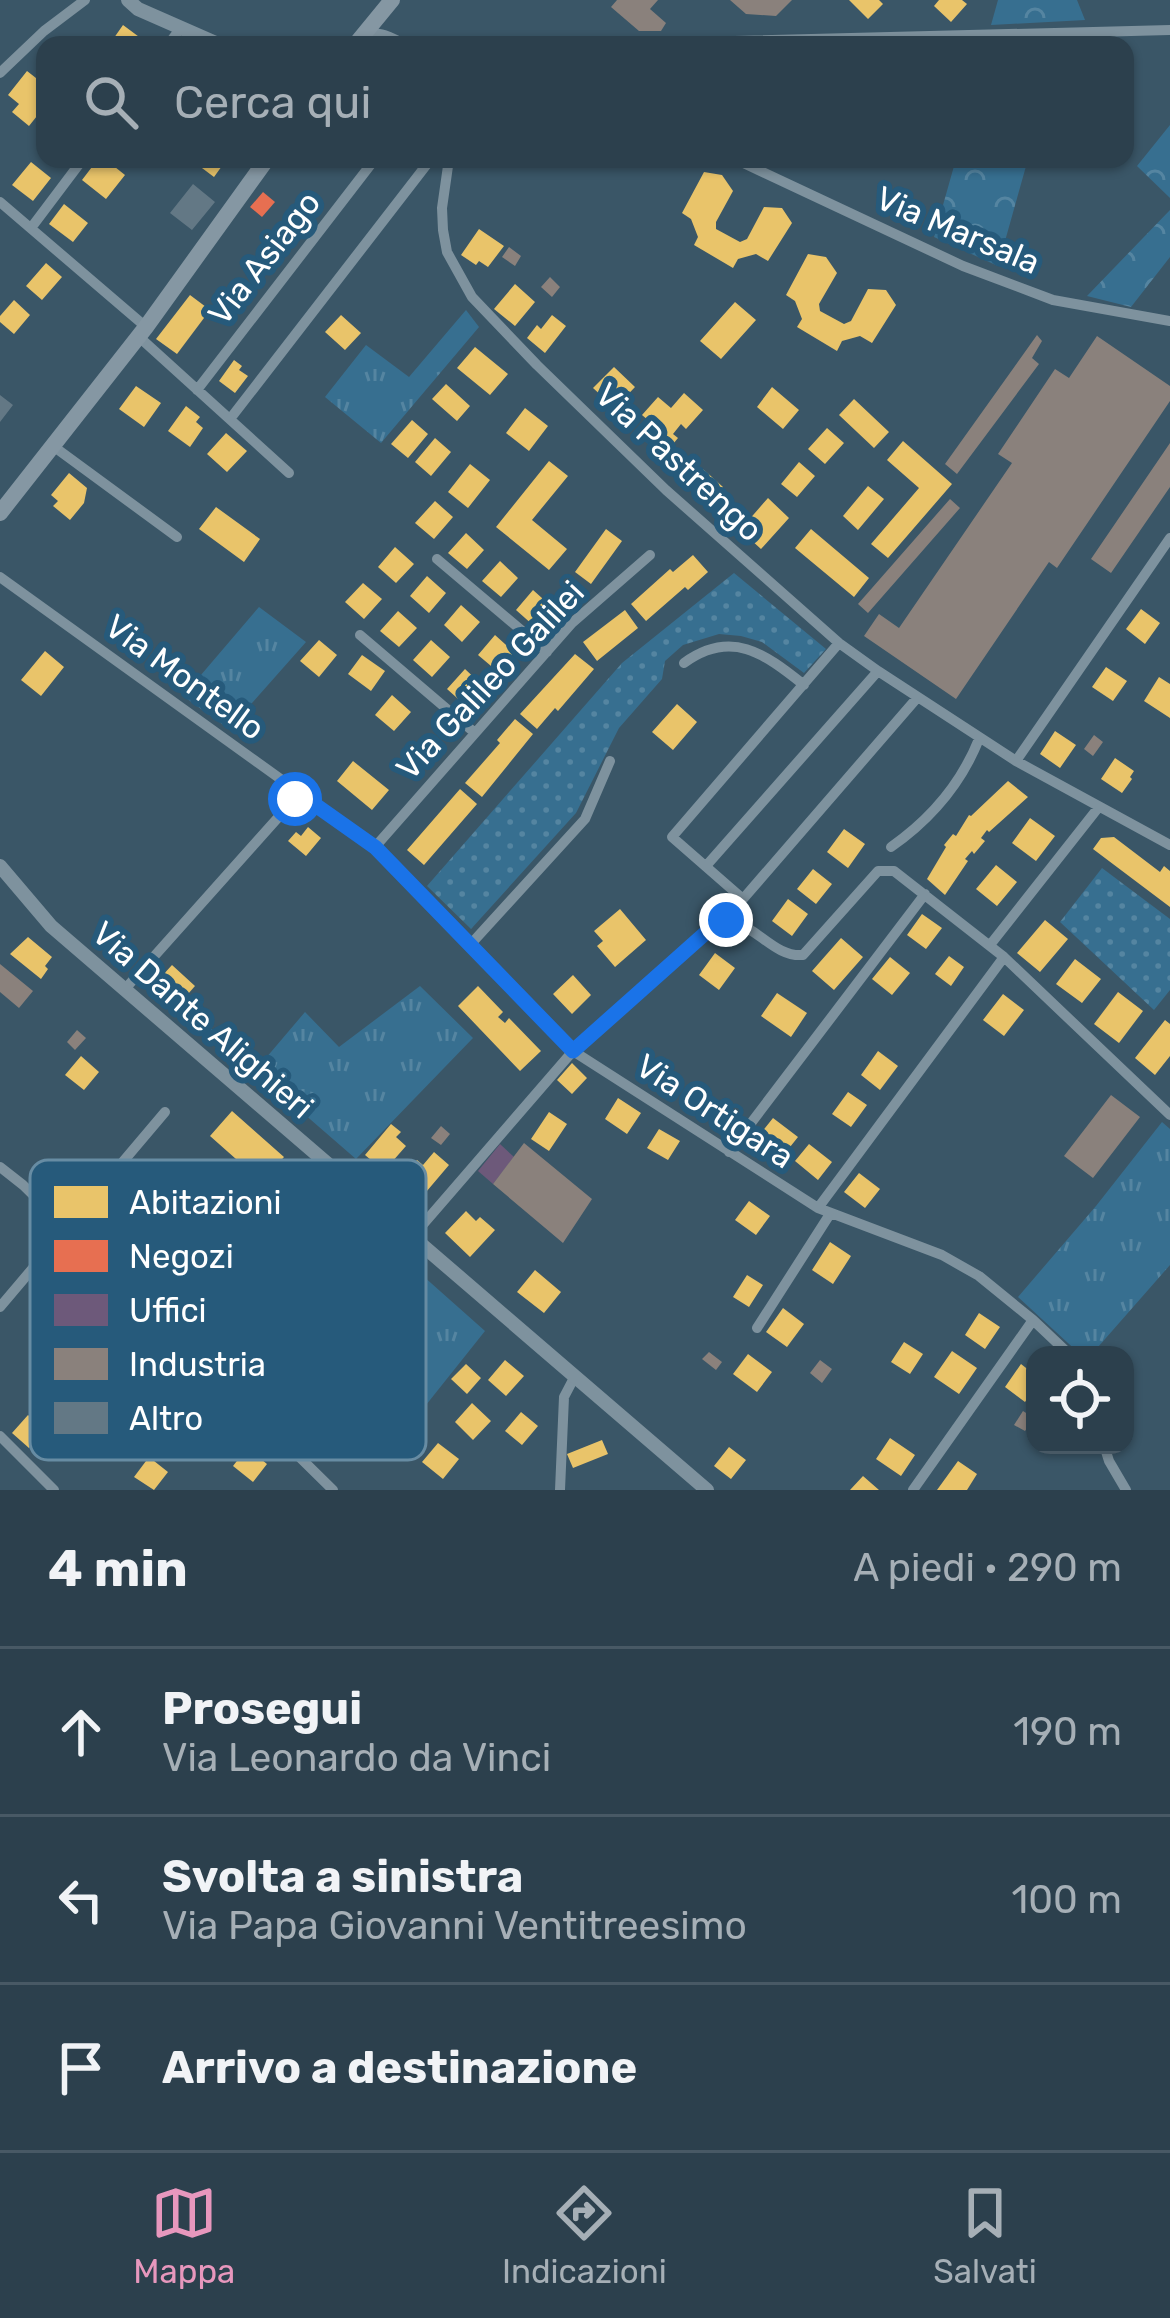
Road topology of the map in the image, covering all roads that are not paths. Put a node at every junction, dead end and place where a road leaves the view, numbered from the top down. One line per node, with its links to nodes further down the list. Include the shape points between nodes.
1 (85, 0): 6 (street)
2 (128, 0): 4 (street)
3 (392, 0): 9 (main road); 10 (street)
4 (180, 29): 7 (street); 8 (street)
5 (1170, 30): 11 (street)
6 (40, 36)
7 (175, 36)
8 (198, 36)
9 (366, 36)
10 (396, 36)
11 (953, 36)
12 (36, 39): 13 (street)
13 (0, 73)
14 (76, 168): 23 (street)
15 (260, 168): 25 (main road)
16 (368, 168): 26 (street, Via Asiago)
17 (423, 168): 27 (street)
18 (448, 168): 37 (street, Via Pastrengo, via 447,252 489,318)
19 (753, 168): 24 (street, Via Marsala, via 1053,300)
20 (0, 202): 21 (street)
21 (11, 212): 22 (street); 23 (street)
22 (0, 225)
23 (31, 228): 25 (street)
24 (1170, 321)
25 (142, 332): 26 (street); 28 (main road)
26 (197, 390): 27 (street)
27 (230, 419): 29 (street)
28 (53, 446): 30 (main road); 31 (street)
29 (289, 473)
30 (0, 513)
31 (177, 537)
32 (1170, 538): 46 (street)
33 (650, 556): 38 (street, Via Galileo Galilei)
34 (436, 559): 38 (street)
35 (0, 577): 47 (street, Via Montello)
36 (361, 635): 43 (street)
37 (839, 643): 40 (street, Via Pastrengo); 41 (street)
38 (547, 652): 43 (street, Via Galileo Galilei)
39 (684, 663): 41 (street, via 700,651 742,647)
40 (878, 671): 42 (street, Via Pastrengo); 54 (street)
41 (804, 685): 54 (street, via 671,837)
42 (917, 698): 44 (street, Via Pastrengo); 54 (street, via 742,898)
43 (475, 733): 51 (street, Via Galileo Galilei)
44 (979, 739): 46 (street, Via Pastrengo); 52 (street, via 943,802)
45 (610, 760): 56 (street, via 585,819)
46 (1016, 761): 48 (street, Via Pastrengo)
47 (300, 794): 51 (street, Via Montello); 59 (street)
48 (1098, 808): 50 (street, Via Pastrengo); 57 (street)
49 (1170, 826): 50 (street)
50 (1166, 843)
51 (375, 847): 56 (street, Via Montello)
52 (891, 847)
53 (0, 866): 59 (street, Via Dante Alighieri, via 51,926)
54 (706, 866)
55 (925, 894): 57 (street); 60 (street, via 894,871 878,871 803,955 736,922 719,923); 63 (street)
56 (470, 945): 60 (street, Via Ortigara)
57 (990, 945): 58 (street)
58 (1004, 957): 62 (street); 68 (street)
59 (125, 989): 65 (street, Via Dante Alighieri)
60 (573, 1051): 63 (street, Via Ortigara); 69 (street)
61 (166, 1112): 64 (street)
62 (1170, 1115)
63 (729, 1152): 68 (street, Via Ortigara)
64 (125, 1160)
65 (324, 1160)
66 (0, 1167): 67 (street)
67 (30, 1194)
68 (824, 1211): 73 (street, Via Ortigara, via 942,1255); 74 (street)
69 (426, 1221)
70 (426, 1247): 76 (street, Via Dante Alighieri)
71 (30, 1272): 72 (street)
72 (0, 1307)
73 (1033, 1320): 75 (street, Via Ortigara); 84 (street)
74 (757, 1328)
75 (1060, 1346)
76 (575, 1376): 82 (street, via 564,1397); 83 (street, Via Dante Alighieri)
77 (0, 1436): 80 (street)
78 (1106, 1454): 85 (street)
79 (303, 1460): 81 (street)
80 (54, 1490)
81 (333, 1490)
82 (560, 1490)
83 (707, 1490)
84 (913, 1490)
85 (1126, 1490)

